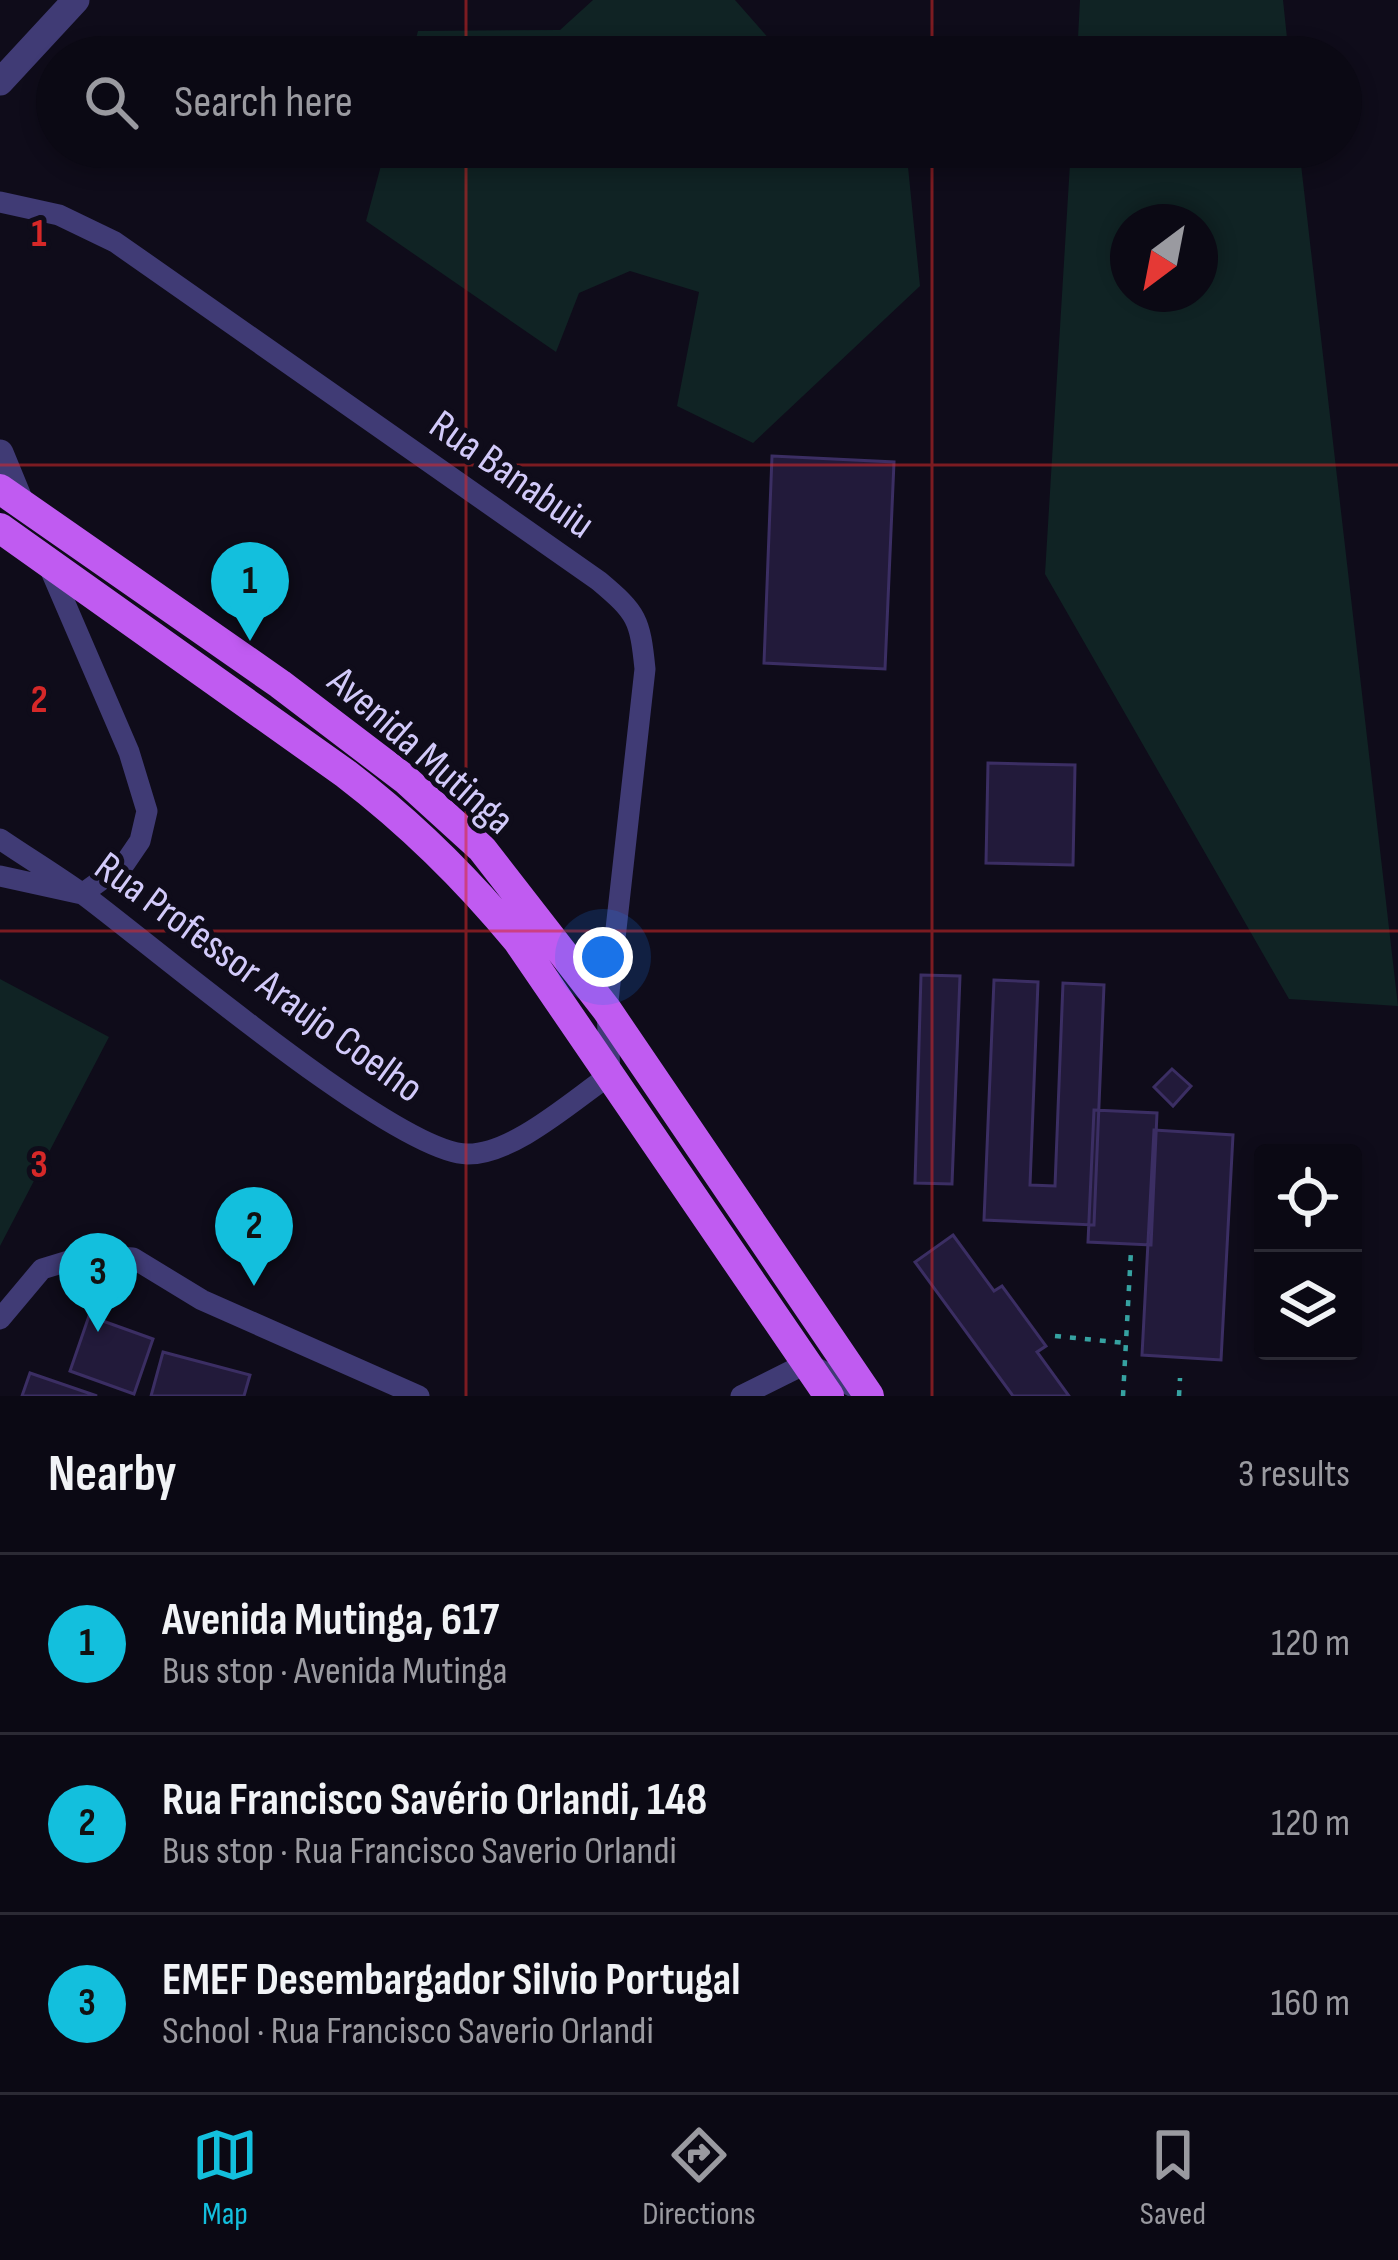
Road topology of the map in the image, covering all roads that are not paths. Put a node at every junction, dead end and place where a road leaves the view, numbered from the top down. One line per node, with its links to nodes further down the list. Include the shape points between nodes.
1 (76, 0): 2 (street)
2 (43, 36)
3 (36, 43): 4 (street)
4 (0, 82)
5 (0, 202): 13 (street, Rua Banabuiu, via 59,215 115,242 632,610 645,669)
6 (0, 453): 7 (street)
7 (11, 497): 9 (street); 13 (main road, Avenida Mutinga, via 404,778 482,849)
8 (0, 528): 9 (main road, Avenida Mutinga)
9 (46, 559): 12 (street, via 148,811 125,863); 14 (main road, Avenida Mutinga, via 386,805 478,892)
10 (0, 839): 12 (street, Rua Professor Araujo Coelho)
11 (0, 876): 12 (street)
12 (82, 894): 14 (street, Rua Professor Araujo Coelho, via 314,1072 432,1146 467,1154 502,1148)
13 (607, 1010): 14 (street); 17 (main road, Avenida Mutinga)
14 (610, 1075): 16 (main road, Avenida Mutinga)
15 (0, 1319): 18 (street, via 42,1269 88,1255 134,1258 202,1300)
16 (807, 1363): 17 (street); 19 (street); 20 (main road, Avenida Mutinga)
17 (868, 1395)
18 (419, 1396)
19 (740, 1396)
20 (830, 1396)

